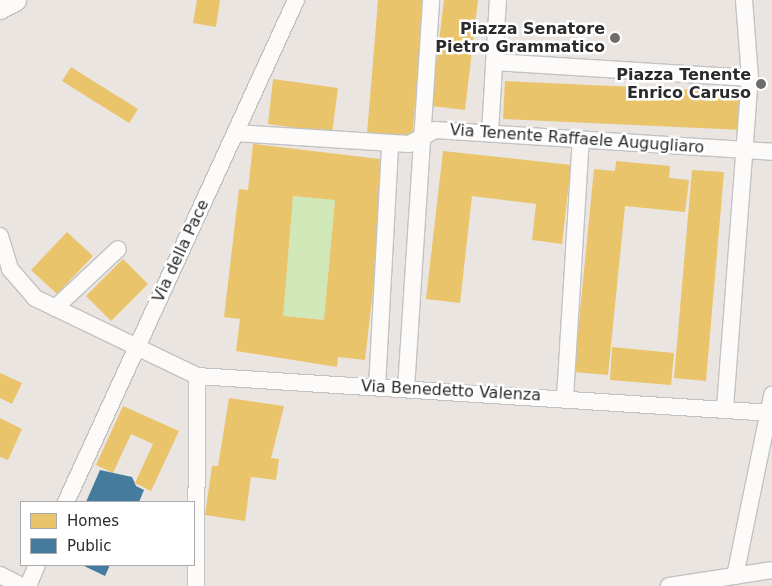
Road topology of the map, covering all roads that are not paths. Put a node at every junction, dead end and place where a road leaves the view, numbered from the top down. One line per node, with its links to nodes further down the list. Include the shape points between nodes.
1 (15, 0): 6 (main road)
2 (296, 0): 9 (street, Via della Pace)
3 (432, 0): 11 (street)
4 (498, 0): 7 (street)
5 (744, 0): 8 (street)
6 (0, 8)
7 (494, 62): 8 (street); 10 (street)
8 (750, 78): 14 (street)
9 (234, 133): 13 (street, Via Tenente Raffaele Augugliaro); 19 (street, Via della Pace)
10 (490, 133): 11 (street, Via Tenente Raffaele Augugliaro, via 435,130); 12 (street, Via Tenente Raffaele Augugliaro)
11 (422, 137): 13 (street, Via Tenente Raffaele Augugliaro, via 409,144); 22 (street)
12 (581, 139): 14 (street, Via Tenente Raffaele Augugliaro); 24 (street)
13 (390, 144): 21 (street)
14 (744, 150): 15 (street, Via Tenente Raffaele Augugliaro); 25 (street)
15 (772, 152)
16 (0, 236): 18 (street, Via Benedetto Valenza, via 10,270 35,298)
17 (118, 249): 18 (street)
18 (55, 308): 19 (street, Via Benedetto Valenza)
19 (136, 350): 20 (street, Via Benedetto Valenza); 27 (street, Via della Pace)
20 (197, 376): 21 (street, Via Benedetto Valenza); 34 (street)
21 (377, 387): 22 (street, Via Benedetto Valenza)
22 (406, 389): 24 (street, Via Benedetto Valenza)
23 (772, 395): 26 (street)
24 (565, 398): 25 (street, Via Benedetto Valenza)
25 (726, 408): 26 (street, Via Benedetto Valenza)
26 (770, 413): 31 (street)
27 (66, 501)
28 (37, 566): 33 (street)
29 (772, 570): 31 (street)
30 (0, 575): 32 (street)
31 (735, 576): 35 (street)
32 (22, 586)
33 (28, 586)
34 (196, 586)
35 (669, 586)

